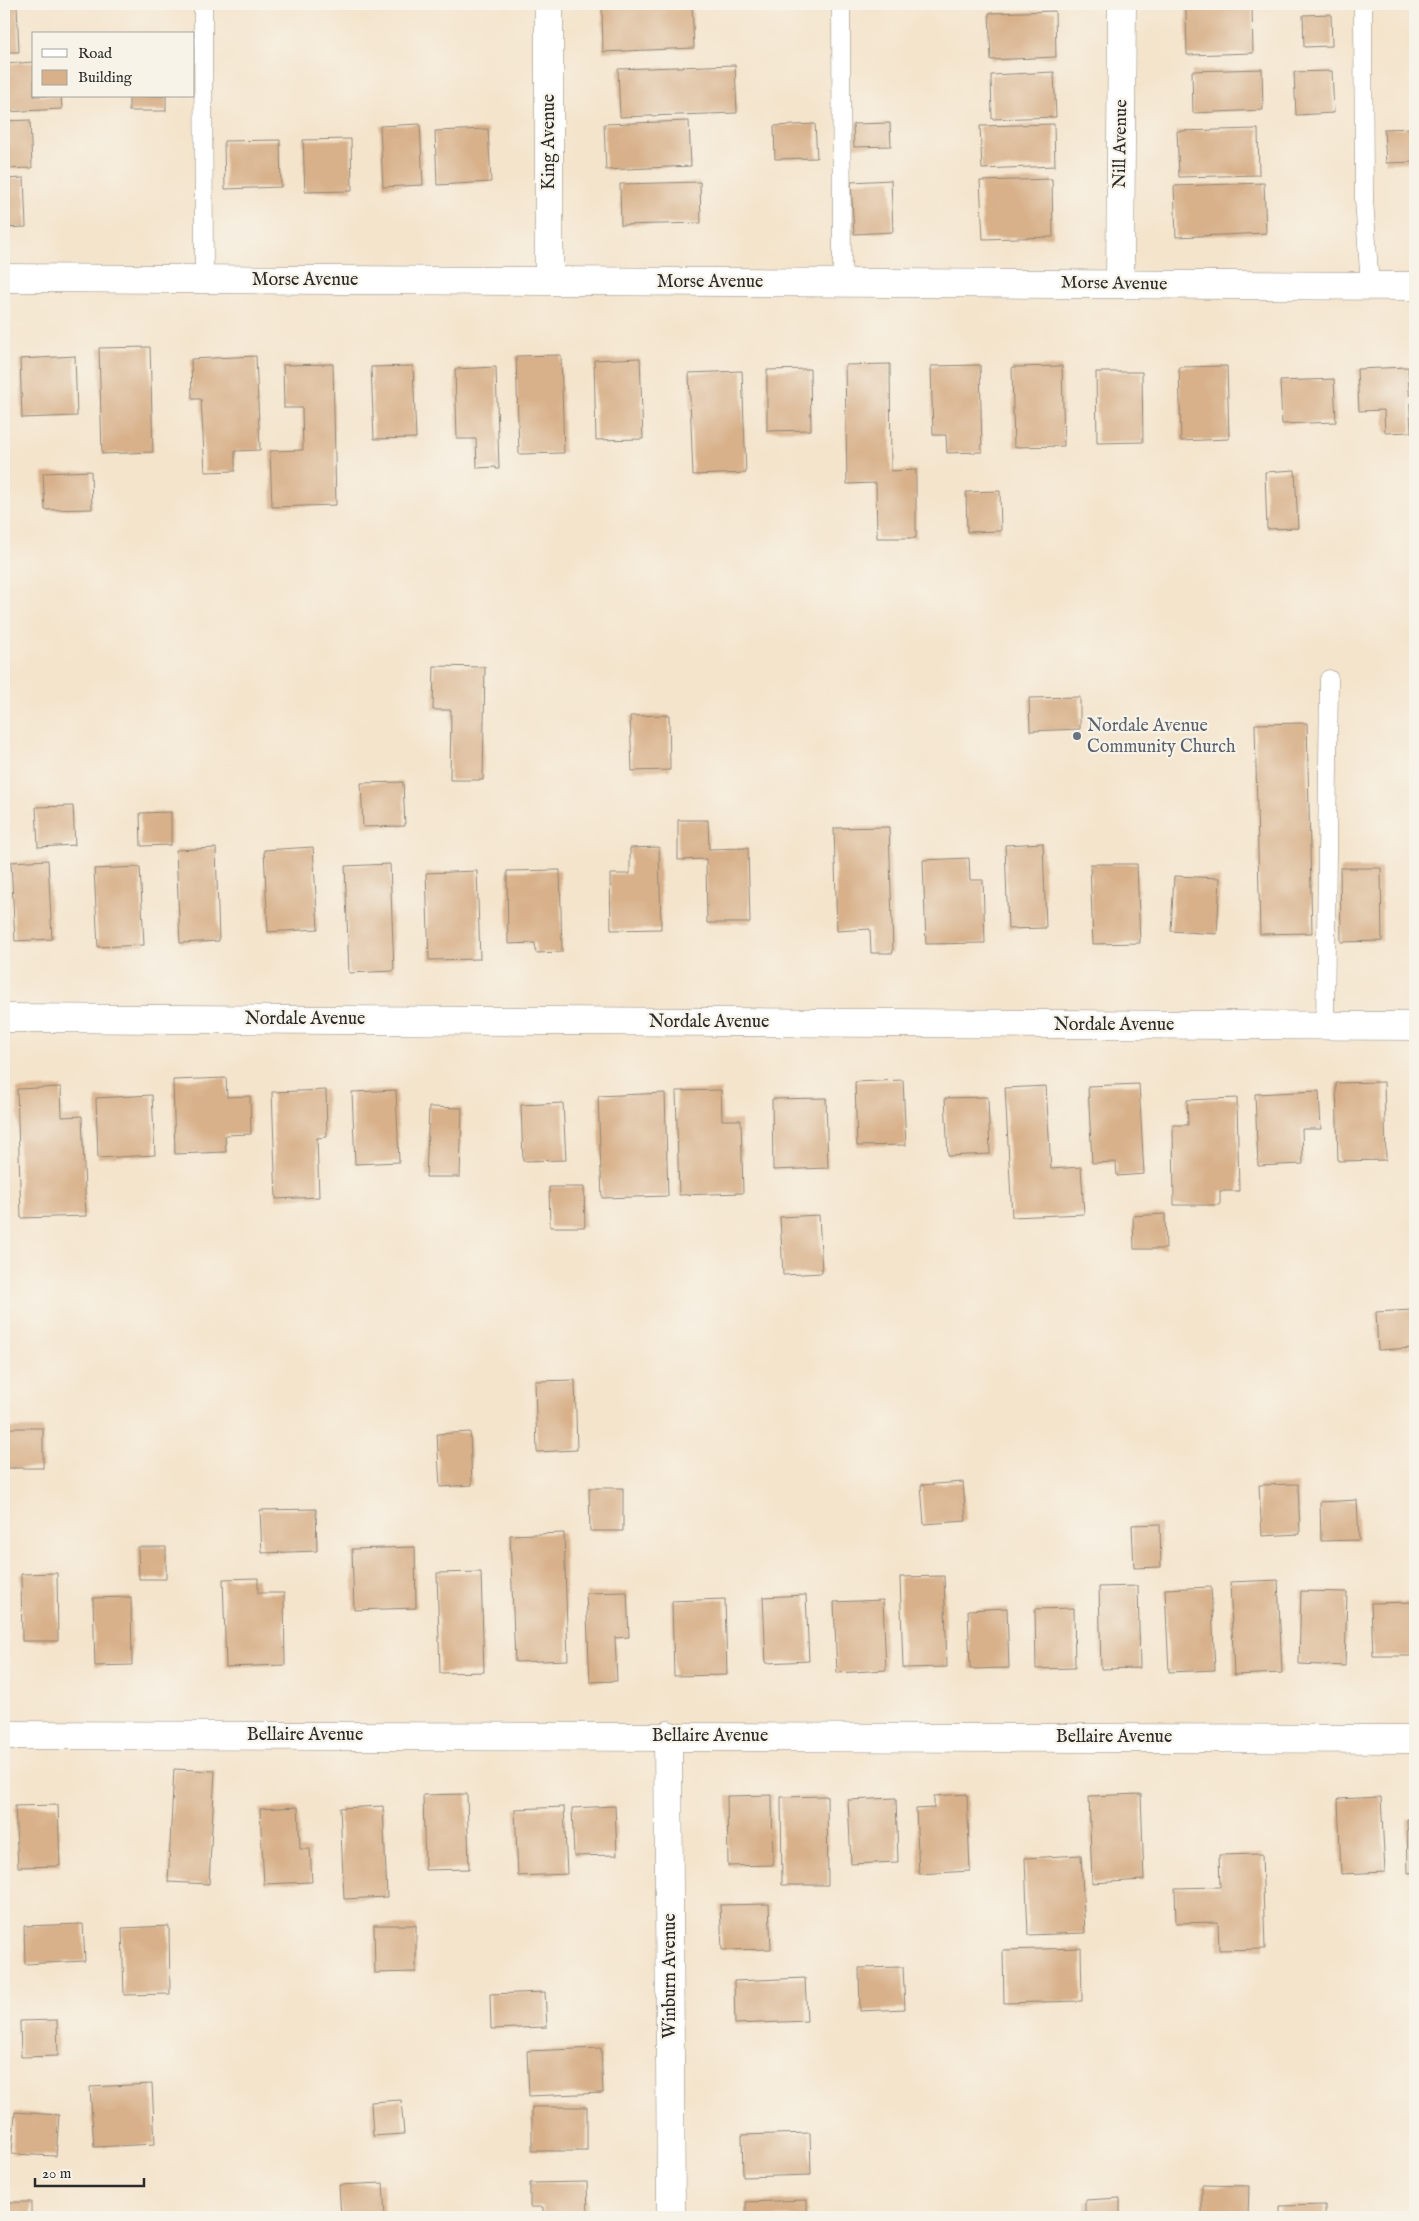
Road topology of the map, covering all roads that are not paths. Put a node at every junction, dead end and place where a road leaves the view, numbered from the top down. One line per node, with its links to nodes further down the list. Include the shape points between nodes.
1 (202, 4): 7 (lane)
2 (549, 4): 8 (street, King Avenue)
3 (841, 4): 9 (lane)
4 (1122, 4): 10 (street, Nill Avenue)
5 (1363, 4): 12 (lane, via 1364,199)
6 (4, 278): 7 (street, Morse Avenue)
7 (204, 279): 8 (street, Morse Avenue)
8 (549, 280): 9 (street, Morse Avenue)
9 (842, 282): 10 (street, Morse Avenue)
10 (1120, 284): 12 (street, Morse Avenue)
11 (1415, 286): 12 (street, Morse Avenue)
12 (1370, 287)
13 (1329, 679): 15 (lane)
14 (4, 1018): 15 (street, Nordale Avenue)
15 (1325, 1026): 16 (street, Nordale Avenue)
16 (1415, 1026)
17 (4, 1735): 18 (street, Bellaire Avenue)
18 (668, 1735): 19 (street, Bellaire Avenue); 20 (street, Winburn Avenue)
19 (1415, 1738)
20 (671, 2217)

